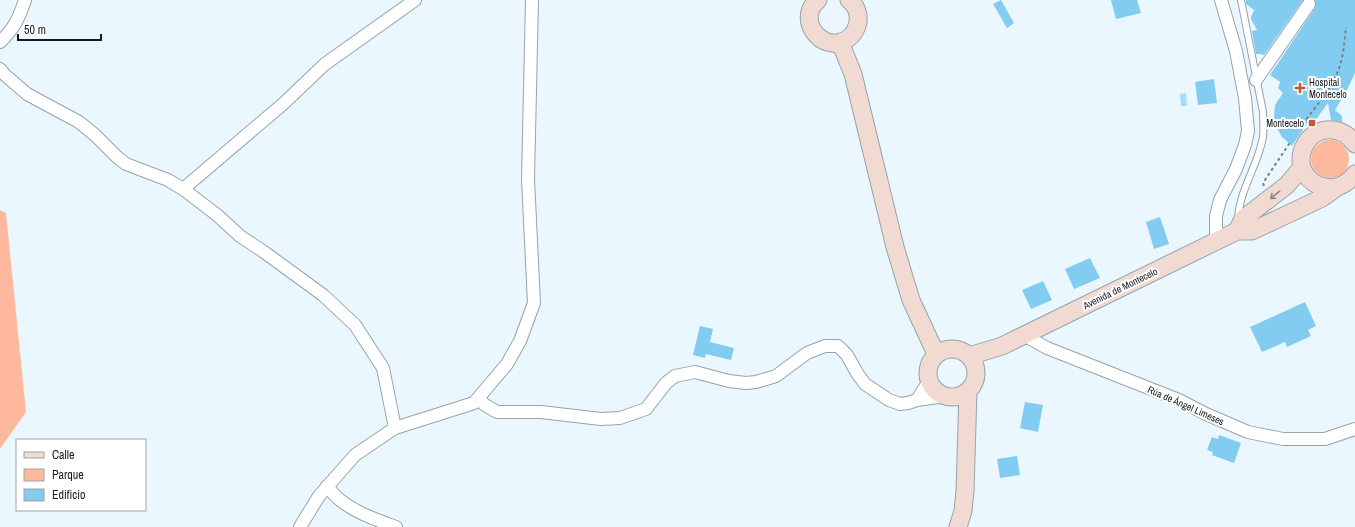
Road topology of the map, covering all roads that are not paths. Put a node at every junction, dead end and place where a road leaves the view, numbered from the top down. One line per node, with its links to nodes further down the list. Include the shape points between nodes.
1 (25, 0): 9 (street, via 11,32)
2 (415, 0): 19 (street, via 325,64 283,104)
3 (532, 0): 29 (street, via 528,179 534,303 520,341 507,364)
4 (818, 0): 10 (street, via 810,16 813,31 824,41)
5 (849, 0): 10 (street, via 857,10 857,26 848,39)
6 (1221, 0): 21 (street, via 1236,50 1248,131 1236,169 1220,200 1216,216)
7 (1240, 0): 12 (lane)
8 (1309, 4): 12 (street)
9 (0, 42)
10 (840, 42): 24 (street, via 853,74 895,247 911,300)
11 (0, 69): 19 (street, via 27,94 79,122 126,164 168,180)
12 (1256, 80): 20 (lane, via 1262,112 1263,137 1240,201)
13 (1355, 126): 14 (street)
14 (1334, 130): 15 (street, via 1351,138); 16 (street, via 1316,133 1308,140 1303,148)
15 (1355, 144)
16 (1302, 167): 18 (street, via 1307,177 1315,184 1325,188); 20 (street, Avenida de Montecelo, one-way to 20, via 1287,184 1243,219)
17 (1355, 174): 18 (street, Avenida de Montecelo, via 1351,180)
18 (1336, 188): 20 (street, Avenida de Montecelo, via 1322,198 1252,231)
19 (183, 189): 31 (street, via 240,236 323,295 355,325 383,368)
20 (1237, 231): 21 (street, Avenida de Montecelo)
21 (1216, 242): 22 (street, Avenida de Montecelo)
22 (1024, 335): 23 (street, Avenida de Montecelo); 32 (street, Rúa de Ángel Limeses, via 1046,348 1179,400 1248,432 1283,439 1325,439)
23 (1002, 346): 25 (street, Avenida de Montecelo); 26 (street, Avenida de Montecelo)
24 (936, 354): 25 (street, via 953,349 965,352); 27 (street, via 928,366)
25 (969, 356): 26 (street)
26 (976, 372): 28 (street, via 972,386)
27 (929, 381): 28 (street, via 938,393); 30 (street)
28 (957, 395): 30 (street); 36 (street, via 967,415 963,511)
29 (478, 398): 30 (street, via 497,412 541,412 601,419 620,418 646,409 666,383 675,376 695,372 746,384 776,376 807,353 825,346 838,346 847,355 865,384 900,404); 31 (street, via 474,403)
30 (917, 400)
31 (395, 428): 33 (street, via 354,455)
32 (1355, 429)
33 (327, 486): 34 (street); 35 (street, via 340,500 356,510)
34 (300, 527)
35 (396, 527)
36 (958, 527)

